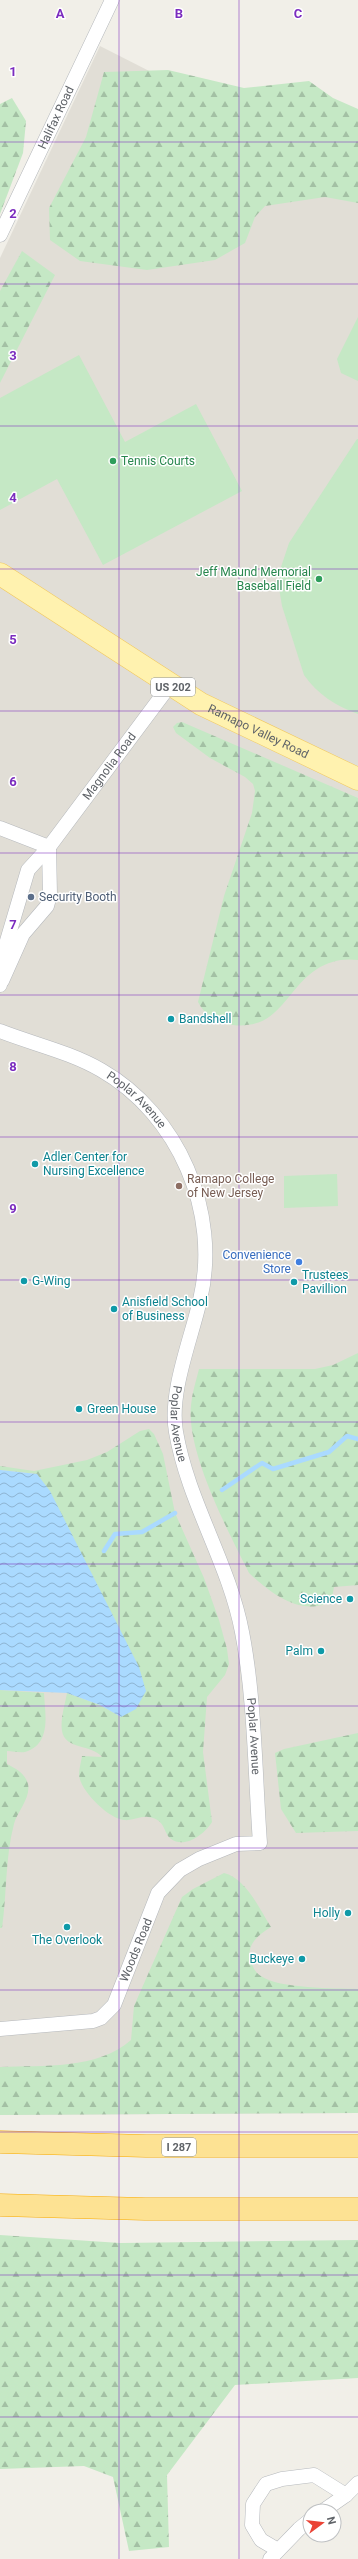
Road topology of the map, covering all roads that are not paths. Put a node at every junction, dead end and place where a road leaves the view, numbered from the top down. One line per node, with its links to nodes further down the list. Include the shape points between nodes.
1 (112, 0): 2 (street, Halifax Road)
2 (0, 235)
3 (0, 574): 4 (main road, Ramapo Valley Road / US 202)
4 (170, 685): 5 (main road, Ramapo Valley Road / US 202, via 224,716); 7 (street, Magnolia Road)
5 (358, 779)
6 (0, 828): 7 (street)
7 (49, 847): 7 (street, Magnolia Road, via 28,870 1,961 0,985 22,934 47,906 50,895)
8 (0, 1031): 9 (street, Poplar Avenue, via 59,1051 101,1070 134,1094 160,1121 185,1159 197,1194 205,1264 201,1297 174,1404 175,1431 186,1475 233,1597 242,1632)
9 (260, 1842): 10 (street, Woods Road, via 236,1844 199,1859 180,1870 158,1893 114,2005 101,2018 93,2021)
10 (0, 2029)
11 (0, 2142): 12 (highway, I 287, via 146,2146)
12 (358, 2146)
13 (0, 2205): 14 (highway, via 182,2210)
14 (358, 2209)
15 (358, 2483): 16 (street)
16 (352, 2494): 17 (street); 19 (street, via 314,2475 266,2484 253,2504 252,2524 261,2540)
17 (337, 2503)
18 (302, 2528): 19 (street)
19 (274, 2554)

